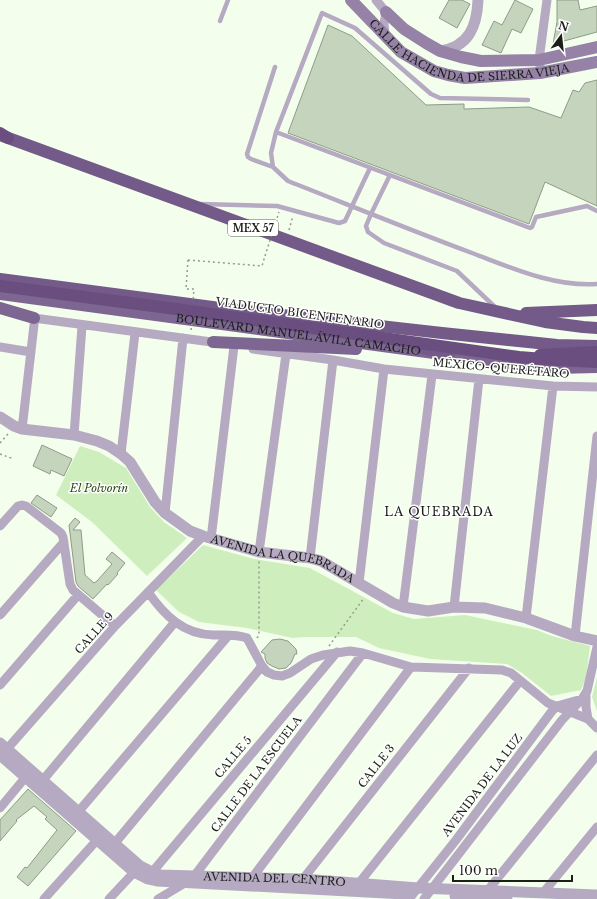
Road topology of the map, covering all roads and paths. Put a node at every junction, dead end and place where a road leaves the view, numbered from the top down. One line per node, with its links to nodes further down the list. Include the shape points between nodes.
1 (228, 0): 7 (lane)
2 (351, 0): 8 (main road, CALLE HACIENDA DE SIERRA VIEJA)
3 (376, 0): 6 (street, CALLE HACIENDA DE SIERRA VIEJA)
4 (478, 0): 9 (street, via 475,22)
5 (547, 0): 13 (street)
6 (386, 12): 8 (street); 11 (main road, CALLE HACIENDA DE SIERRA VIEJA, via 404,29)
7 (220, 21)
8 (385, 34): 16 (main road, CALLE HACIENDA DE SIERRA VIEJA, via 401,52 434,71 448,75 466,78)
9 (467, 36): 11 (street, via 458,46); 12 (street, via 469,52)
10 (597, 47): 13 (main road, CALLE HACIENDA DE SIERRA VIEJA)
11 (440, 51): 12 (main road, CALLE HACIENDA DE SIERRA VIEJA)
12 (481, 60): 13 (main road, CALLE HACIENDA DE SIERRA VIEJA)
13 (539, 60): 16 (street)
14 (597, 62): 16 (main road, CALLE HACIENDA DE SIERRA VIEJA)
15 (275, 67): 20 (lane, via 247,154 251,159)
16 (540, 73)
17 (528, 100): 18 (lane, via 435,96 355,28 322,13)
18 (276, 132): 20 (lane, via 271,153); 21 (lane)
19 (3, 135): 23 (highway, MEX 57)
20 (273, 167): 24 (lane, via 288,181)
21 (370, 168): 22 (lane); 24 (lane)
22 (390, 175): 25 (lane, via 530,228 536,217 587,206); 27 (lane)
23 (185, 203): 24 (lane, via 277,206 339,223 345,221); 29 (highway, MEX 57)
24 (352, 206): 27 (lane)
25 (597, 210)
26 (279, 212): 34 (path, bridge, via 262,266 188,260 186,288 194,289)
27 (371, 214): 31 (lane, via 536,276 584,285); 37 (lane, via 366,226 368,232 384,243 457,271)
28 (293, 216): 29 (path)
29 (286, 240): 37 (highway, MEX 57, via 460,303)
30 (0, 279): 39 (highway)
31 (597, 284)
32 (0, 286): 55 (highway, VIADUCTO BICENTENARIO, bridge)
33 (0, 294): 50 (main road, BOULEVARD MANUEL ÁVILA CAMACHO)
34 (193, 303)
35 (0, 308): 40 (main road)
36 (597, 310): 37 (highway)
37 (501, 313): 42 (highway, MEX 57, via 545,322)
38 (192, 316): 43 (path, bridge)
39 (324, 320): 48 (highway, via 557,346); 54 (highway)
40 (34, 322): 41 (street, MÉXICO-QUERÉTARO); 51 (street)
41 (82, 326): 44 (street, MÉXICO-QUERÉTARO); 66 (street)
42 (597, 328)
43 (191, 330)
44 (135, 333): 45 (street, MÉXICO-QUERÉTARO); 70 (street)
45 (183, 338): 46 (street, MÉXICO-QUERÉTARO); 72 (street)
46 (213, 342): 47 (street, MÉXICO-QUERÉTARO); 50 (main road, via 341,349)
47 (234, 346): 53 (street, MÉXICO-QUERÉTARO); 74 (street)
48 (597, 346)
49 (0, 347): 51 (street)
50 (401, 349): 54 (main road, BOULEVARD MANUEL ÁVILA CAMACHO)
51 (31, 352): 65 (street)
52 (597, 352): 55 (highway, bridge)
53 (286, 354): 56 (street, MÉXICO-QUERÉTARO); 76 (street)
54 (449, 355): 58 (main road, BOULEVARD MANUEL ÁVILA CAMACHO, via 556,368)
55 (519, 357): 57 (highway, VIADUCTO BICENTENARIO, bridge)
56 (333, 360): 59 (street, MÉXICO-QUERÉTARO); 77 (street)
57 (597, 362)
58 (597, 367)
59 (384, 369): 60 (street, MÉXICO-QUERÉTARO); 78 (street)
60 (432, 375): 61 (street, MÉXICO-QUERÉTARO); 82 (street)
61 (479, 379): 62 (street, MÉXICO-QUERÉTARO); 83 (street)
62 (553, 386): 63 (street, MÉXICO-QUERÉTARO); 85 (street)
63 (597, 387)
64 (0, 417): 65 (street, AVENIDA LA QUEBRADA)
65 (18, 428): 66 (street, AVENIDA LA QUEBRADA); 68 (path)
66 (74, 435): 70 (street, AVENIDA LA QUEBRADA, via 97,441)
67 (597, 436): 89 (street)
68 (0, 443)
69 (0, 454): 71 (path)
70 (121, 454): 72 (street, AVENIDA LA QUEBRADA, via 137,472 155,502)
71 (14, 459)
72 (165, 513): 74 (street, AVENIDA LA QUEBRADA, via 190,531)
73 (0, 526): 75 (street, via 18,506 22,505 61,533)
74 (207, 538): 76 (street, AVENIDA LA QUEBRADA); 80 (street, CALLE 9)
75 (64, 542): 81 (street, via 70,584); 84 (street)
76 (259, 552): 77 (street, AVENIDA LA QUEBRADA); 91 (path, via 259,635)
77 (310, 558): 78 (street, AVENIDA LA QUEBRADA, via 331,566)
78 (359, 583): 79 (street, AVENIDA LA QUEBRADA)
79 (370, 590): 82 (street, AVENIDA LA QUEBRADA); 95 (path)
80 (148, 592): 86 (street, via 158,607); 87 (street, CALLE 9)
81 (78, 596): 87 (street); 100 (street)
82 (403, 607): 83 (street, AVENIDA LA QUEBRADA, via 428,611)
83 (454, 607): 85 (street, AVENIDA LA QUEBRADA, via 485,608)
84 (0, 615)
85 (526, 618): 89 (street, AVENIDA LA QUEBRADA)
86 (175, 622): 88 (street, via 204,635); 109 (street)
87 (115, 626): 106 (street, CALLE 9)
88 (228, 636): 91 (street, via 247,638); 111 (street)
89 (575, 636): 90 (street, AVENIDA LA QUEBRADA)
90 (597, 641)
91 (251, 644): 96 (street)
92 (597, 647): 101 (street, AVENIDA DE LA LUZ)
93 (337, 652): 94 (street); 95 (street); 117 (street, CALLE 5)
94 (363, 653): 97 (street); 116 (street, CALLE DE LA ESCUELA)
95 (323, 655): 96 (street, via 282,676 267,672)
96 (262, 666): 114 (street)
97 (411, 667): 98 (street); 118 (street)
98 (469, 668): 99 (street, via 507,671); 119 (street, CALLE 3)
99 (520, 681): 102 (street, via 542,699); 121 (street)
100 (0, 685)
101 (584, 695): 102 (street); 103 (street, AVENIDA DE LA LUZ); 104 (street)
102 (557, 706): 103 (street); 124 (street, AVENIDA DE LA LUZ)
103 (570, 712): 104 (street); 125 (street, AVENIDA DE LA LUZ)
104 (588, 719): 105 (street)
105 (597, 728)
106 (2, 749): 108 (street, AVENIDA DEL CENTRO)
107 (597, 755): 122 (street)
108 (28, 774): 109 (street, AVENIDA DEL CENTRO); 110 (street); 113 (street, AVENIDA DEL CENTRO)
109 (43, 780): 111 (street, AVENIDA DEL CENTRO)
110 (0, 808)
111 (79, 811): 114 (street, AVENIDA DEL CENTRO)
112 (597, 827): 123 (street)
113 (97, 840): 115 (street, AVENIDA DEL CENTRO); 127 (street)
114 (115, 843): 115 (street, AVENIDA DEL CENTRO)
115 (137, 869): 117 (street, AVENIDA DEL CENTRO); 128 (street)
116 (195, 875): 117 (street, AVENIDA DEL CENTRO); 118 (street, AVENIDA DEL CENTRO); 120 (street, CALLE DE LA ESCUELA)
117 (150, 876): 120 (street, AVENIDA DEL CENTRO, via 157,881)
118 (252, 878): 119 (street, AVENIDA DEL CENTRO)
119 (303, 879): 121 (street, AVENIDA DEL CENTRO)
120 (185, 883): 124 (street, AVENIDA DEL CENTRO); 129 (street, CALLE DE LA ESCUELA)
121 (359, 883): 124 (street, AVENIDA DEL CENTRO)
122 (488, 890): 123 (street, AVENIDA DEL CENTRO); 125 (street, AVENIDA DEL CENTRO)
123 (543, 893): 126 (street, AVENIDA DEL CENTRO)
124 (413, 894): 125 (street, AVENIDA DEL CENTRO)
125 (428, 894): 130 (street, AVENIDA DEL CENTRO)
126 (597, 895)
127 (44, 899)
128 (110, 899)
129 (158, 899)
130 (507, 899)

